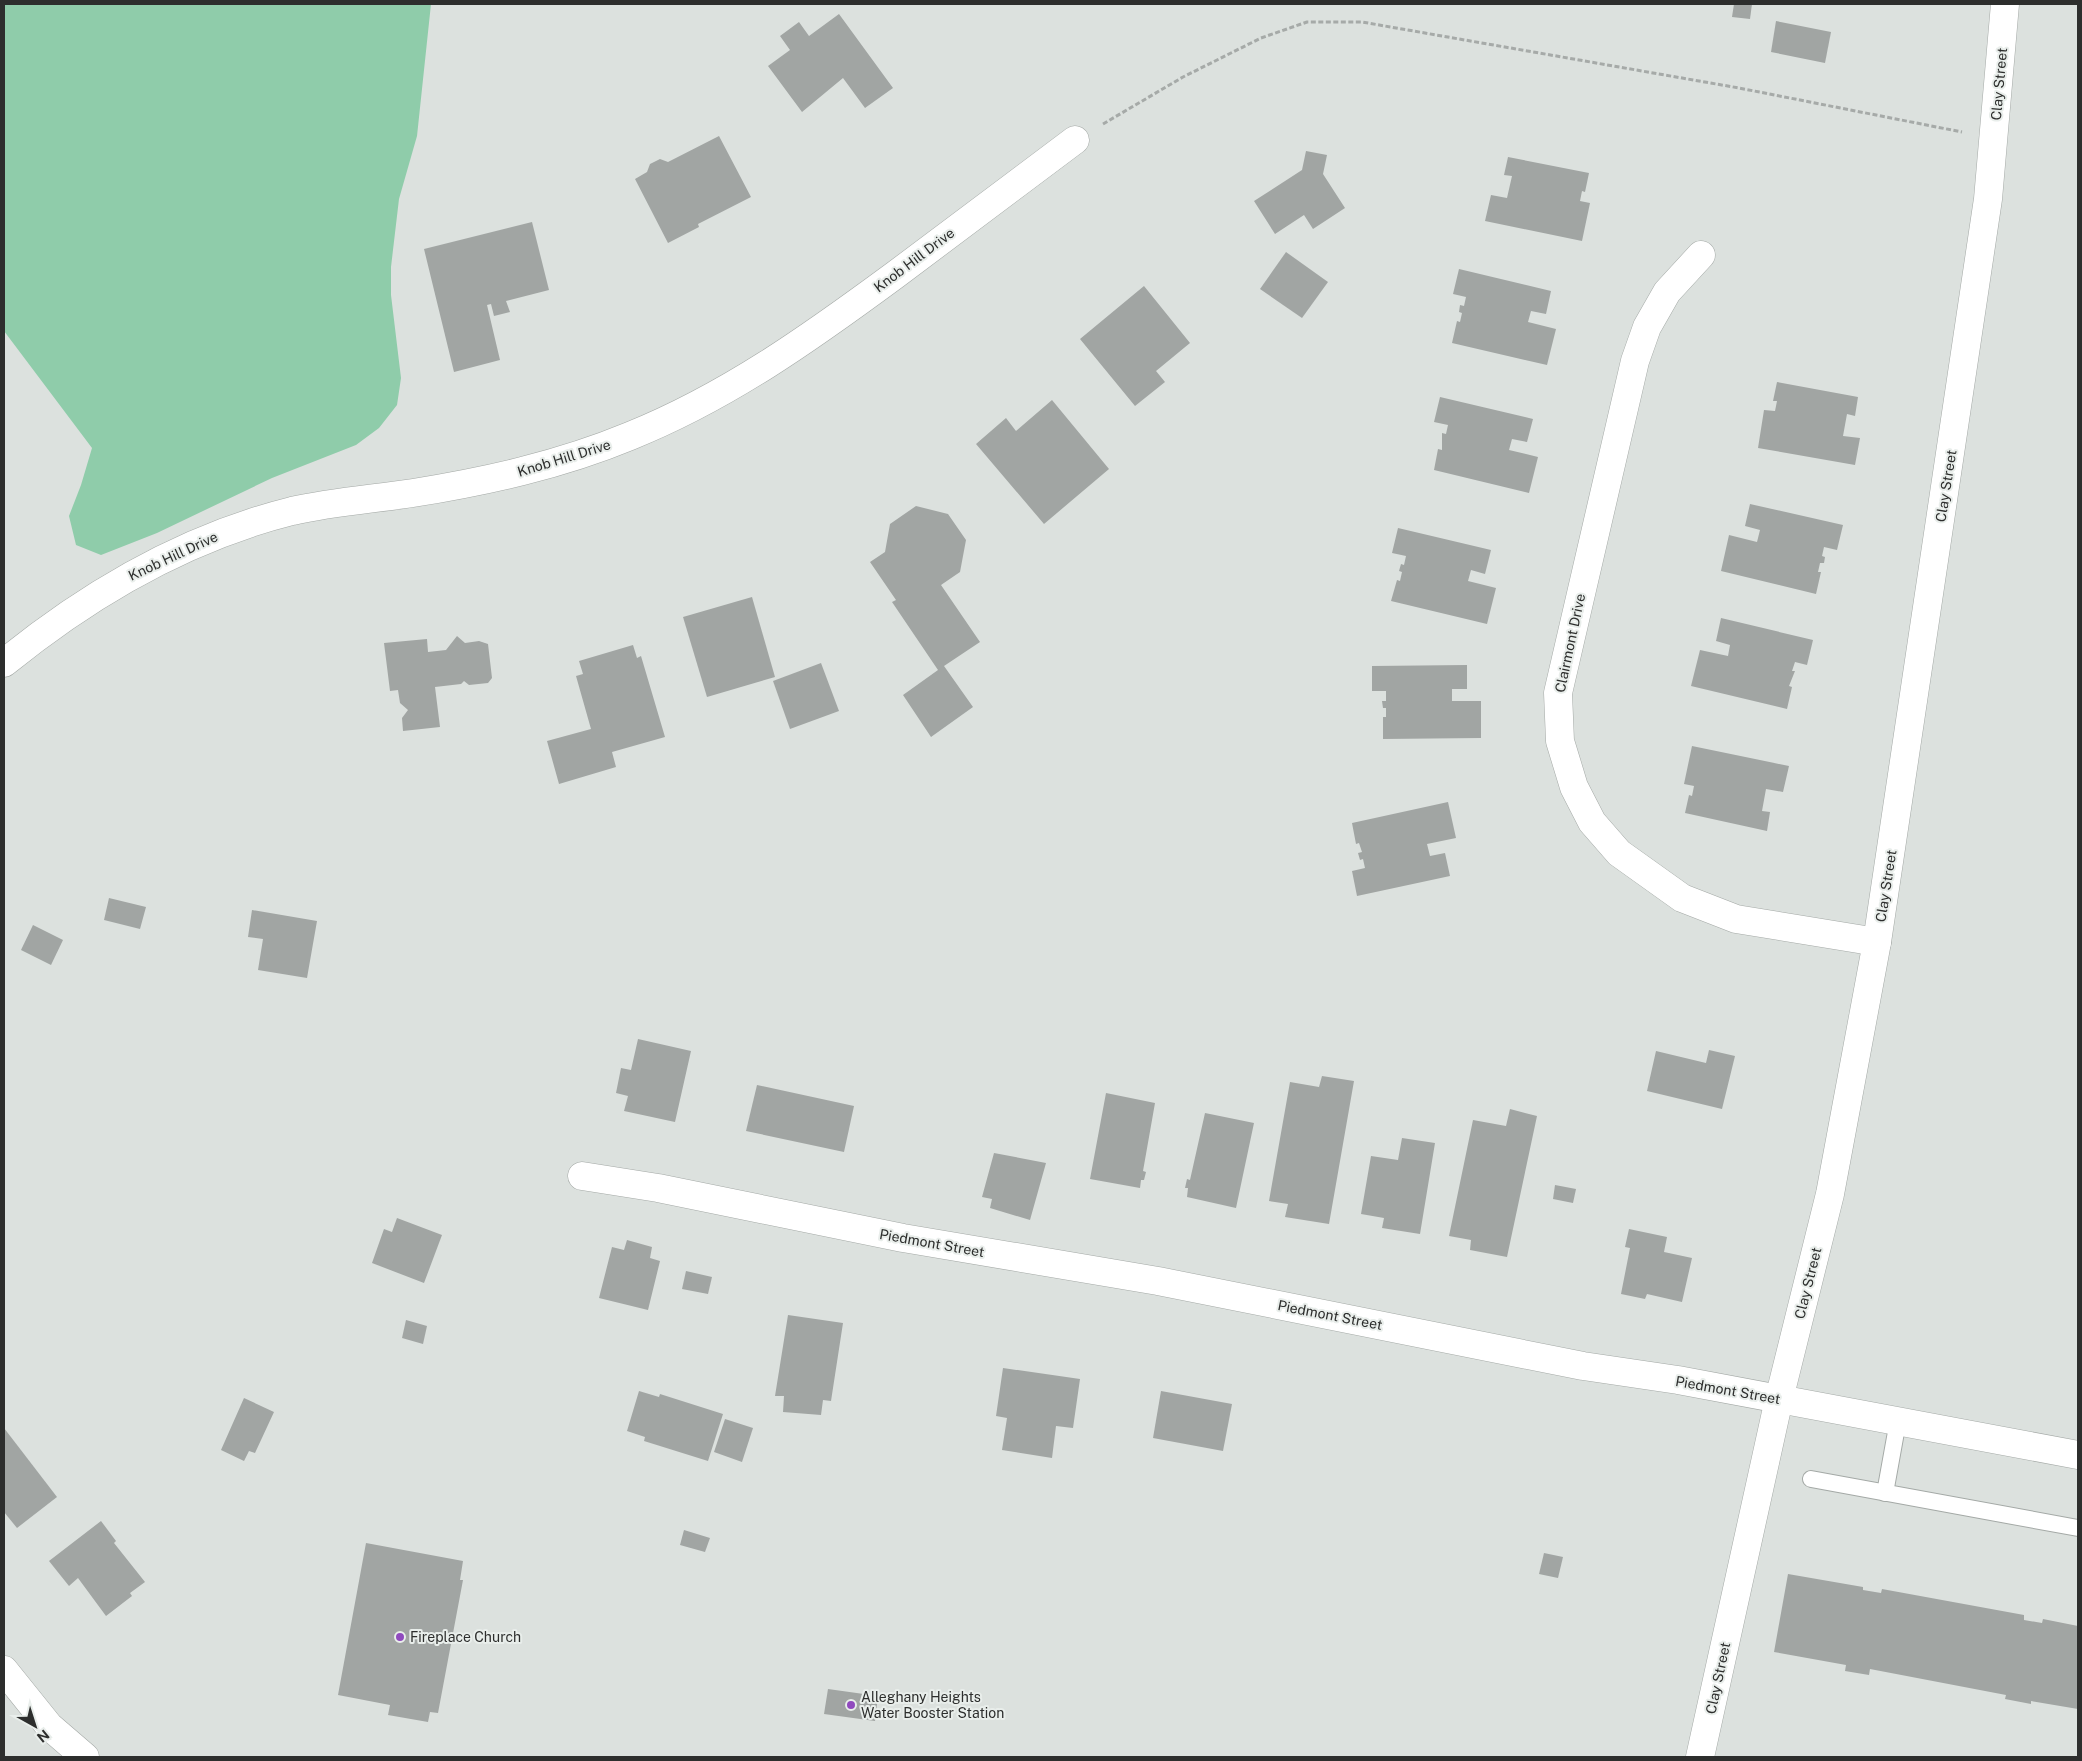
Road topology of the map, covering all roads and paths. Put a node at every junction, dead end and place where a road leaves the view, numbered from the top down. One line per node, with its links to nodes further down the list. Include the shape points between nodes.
1 (2005, 4): 2 (street, Clay Street)
2 (1994, 138): 3 (path, via 1470,40 1362,22 1307,22 1261,38 1184,77); 6 (street, Clay Street, via 1970,326)
3 (1076, 140): 5 (street, Knob Hill Drive, via 812,336 756,373 694,407 630,436 542,466 486,480 292,512 207,538 140,569 88,601)
4 (1701, 255): 6 (street, Clairmont Drive, via 1666,292 1647,327 1635,361 1558,693 1560,741 1574,787 1592,822 1619,853 1682,898 1736,919)
5 (4, 663)
6 (1877, 942): 8 (street, Clay Street, via 1830,1194)
7 (582, 1176): 8 (street, Piedmont Street, via 658,1188 903,1238 1158,1281 1583,1366)
8 (1779, 1399): 9 (street, Piedmont Street); 16 (street, Clay Street)
9 (1898, 1421): 10 (street, Piedmont Street); 12 (lane)
10 (2078, 1454)
11 (1811, 1479): 12 (lane)
12 (1885, 1493): 13 (lane)
13 (2078, 1528)
14 (4, 1670): 15 (street, via 49,1726)
15 (85, 1757)
16 (1700, 1757)

